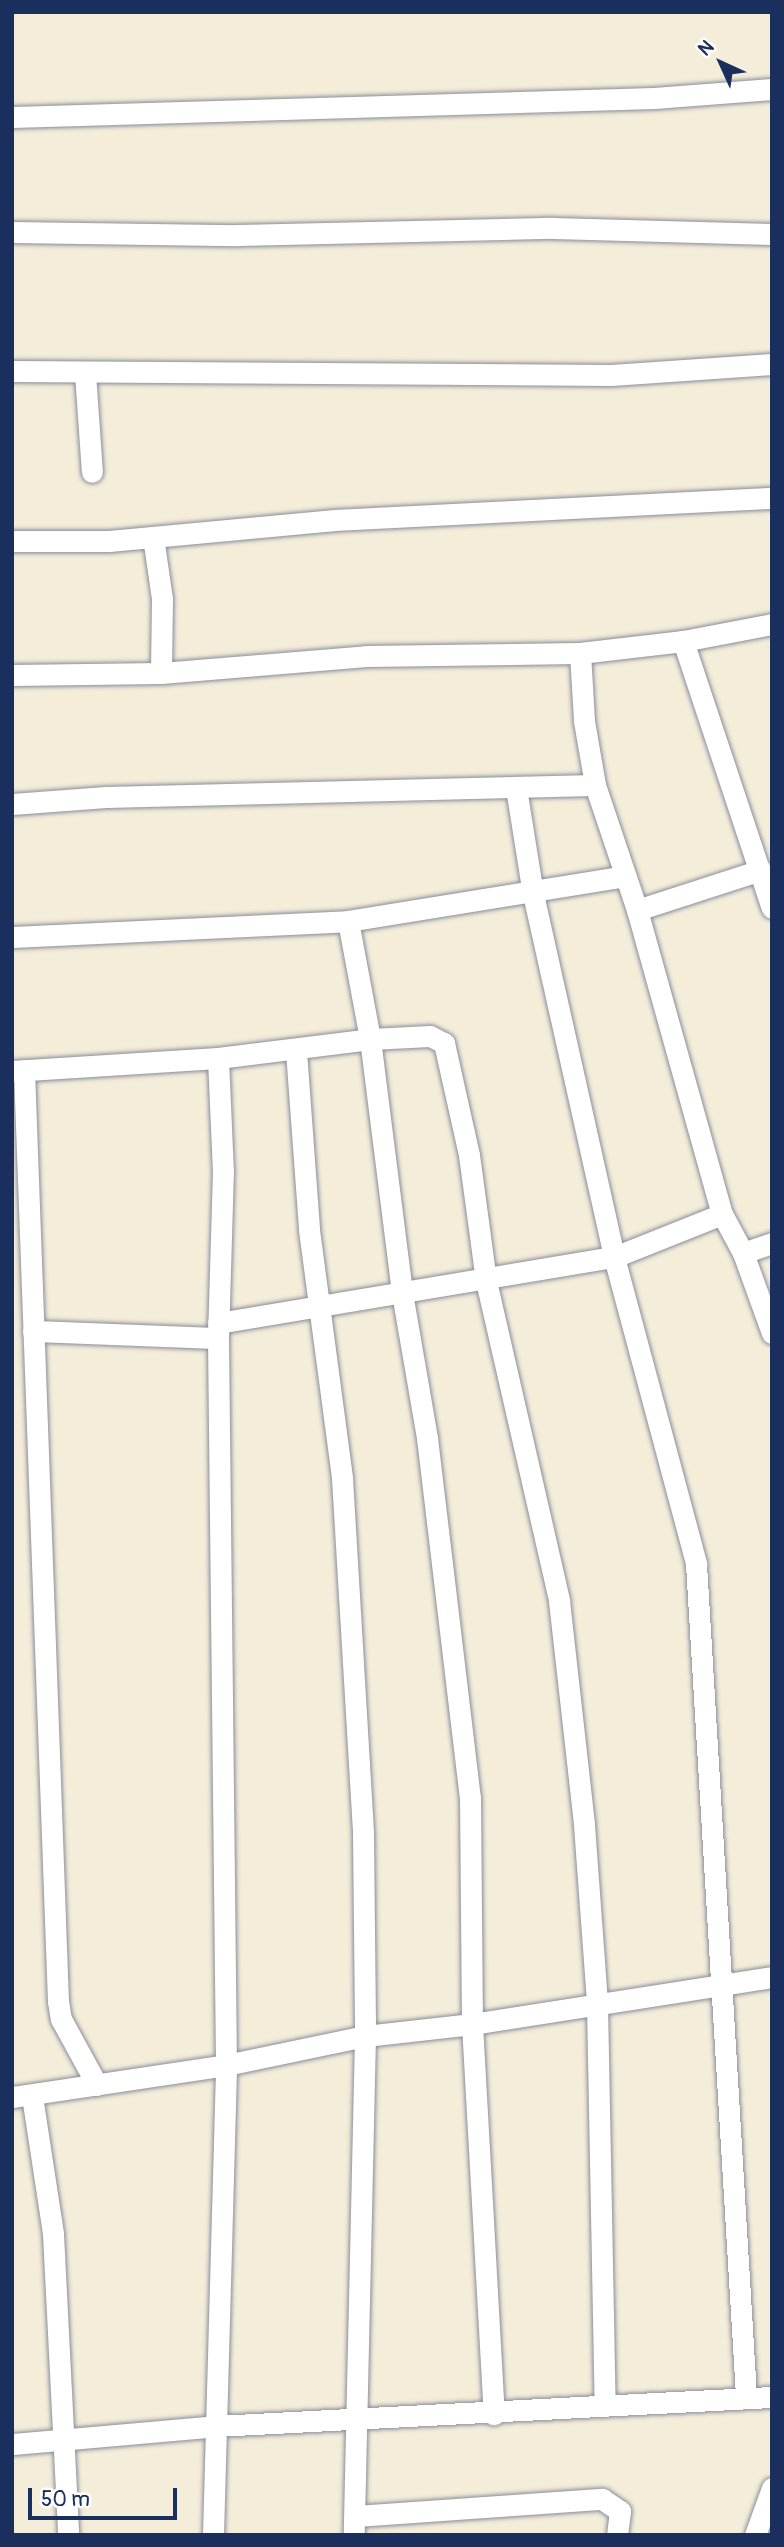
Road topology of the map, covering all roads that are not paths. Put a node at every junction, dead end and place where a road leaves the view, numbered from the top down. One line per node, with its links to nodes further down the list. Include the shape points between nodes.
1 (772, 89): 2 (street, via 628,99)
2 (12, 117)
3 (12, 232): 4 (street, via 238,235 553,228)
4 (772, 234)
5 (772, 364): 7 (street, via 611,375)
6 (12, 371): 7 (street)
7 (85, 373): 8 (street)
8 (92, 472)
9 (772, 498): 10 (street, via 335,520)
10 (153, 537): 11 (street); 15 (street, via 162,599)
11 (12, 541)
12 (772, 624): 13 (street)
13 (683, 641): 14 (street); 20 (street)
14 (580, 653): 15 (street, via 366,656); 17 (street, via 584,721)
15 (161, 673): 16 (street)
16 (12, 675)
17 (595, 785): 18 (street); 21 (street)
18 (516, 788): 19 (street, via 106,797); 22 (street)
19 (12, 804)
20 (761, 870): 23 (street); 24 (street)
21 (625, 876): 22 (street); 24 (street)
22 (533, 894): 25 (street); 34 (street)
23 (772, 908)
24 (637, 910): 31 (street)
25 (348, 921): 26 (street); 27 (street)
26 (12, 937)
27 (370, 1039): 28 (street); 35 (street, via 430,1036 444,1043 469,1155); 36 (street)
28 (296, 1051): 29 (street); 37 (street)
29 (218, 1058): 30 (street); 39 (street, via 223,1173)
30 (18, 1071): 38 (street)
31 (722, 1214): 33 (street); 34 (street)
32 (772, 1243): 33 (street)
33 (743, 1253): 40 (street)
34 (614, 1257): 35 (street); 42 (street, via 696,1564)
35 (486, 1281): 36 (street); 43 (street, via 559,1601 584,1825)
36 (402, 1293): 37 (street); 44 (street, via 427,1438 470,1797)
37 (318, 1308): 39 (street); 45 (street, via 342,1478 363,1833)
38 (33, 1331): 39 (street); 47 (street, via 58,2001 61,2019)
39 (218, 1331): 46 (street)
40 (772, 1333)
41 (772, 1977): 42 (street)
42 (724, 1984): 43 (street); 49 (street)
43 (597, 2004): 44 (street); 51 (street)
44 (472, 2024): 45 (street); 52 (street)
45 (365, 2036): 46 (street); 53 (street)
46 (226, 2065): 47 (street); 54 (street)
47 (97, 2085): 48 (street)
48 (22, 2097): 55 (street, via 53,2234)
49 (746, 2397): 50 (street); 51 (street)
50 (772, 2397)
51 (605, 2405): 52 (street)
52 (494, 2414): 53 (street)
53 (357, 2420): 54 (street); 58 (street)
54 (216, 2426): 55 (street); 60 (street)
55 (65, 2443): 56 (street); 59 (street)
56 (12, 2444)
57 (772, 2488): 62 (street)
58 (355, 2525): 61 (street, via 602,2499 620,2511)
59 (68, 2535)
60 (214, 2535)
61 (617, 2535)
62 (755, 2535)

